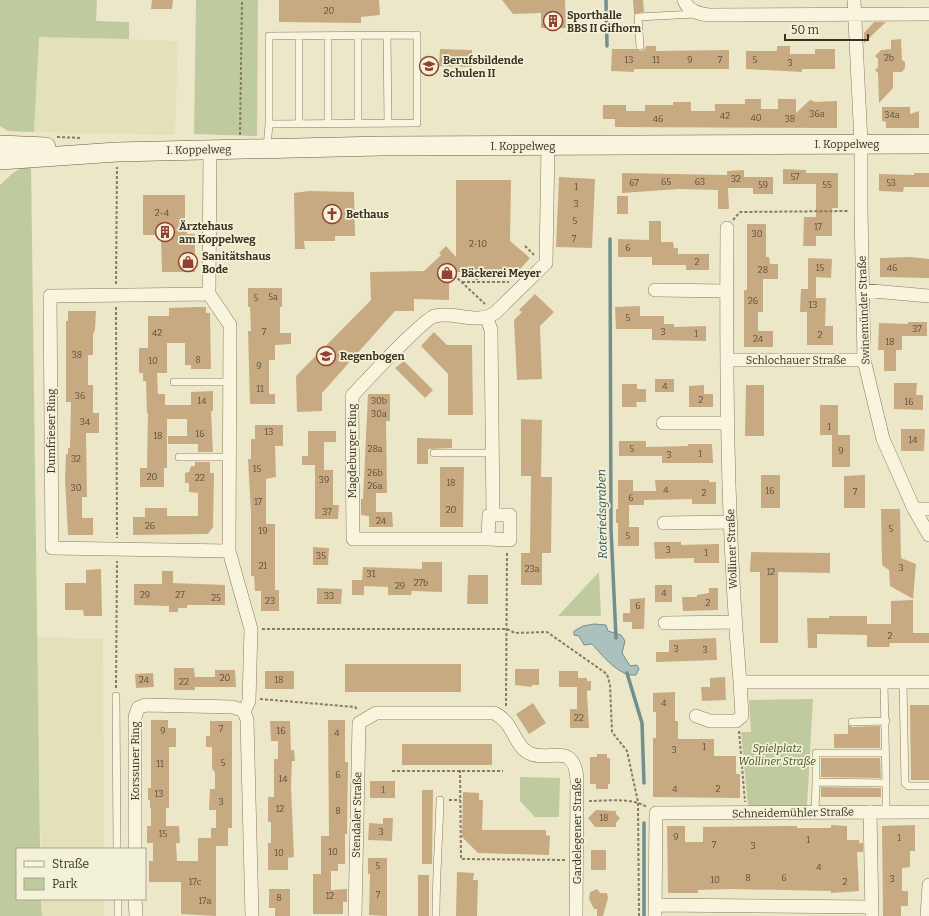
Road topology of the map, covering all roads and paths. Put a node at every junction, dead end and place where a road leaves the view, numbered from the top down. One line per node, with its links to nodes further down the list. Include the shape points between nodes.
1 (242, 0): 17 (path)
2 (684, 0): 4 (street, via 686,6)
3 (854, 0): 5 (street, Swinemünder Straße)
4 (698, 14): 5 (street); 11 (lane, via 638,17)
5 (855, 14): 6 (street); 18 (street, Swinemünder Straße)
6 (929, 14)
7 (358, 35): 8 (lane); 10 (lane); 14 (lane)
8 (387, 35): 15 (lane); 15 (lane, via 417,35 417,123)
9 (299, 36): 10 (lane); 12 (lane); 16 (lane, via 269,36)
10 (328, 36): 13 (lane)
11 (640, 46)
12 (299, 123): 13 (lane); 16 (lane)
13 (328, 123): 14 (lane)
14 (358, 123): 15 (lane)
15 (388, 123)
16 (270, 124): 21 (lane)
17 (240, 141)
18 (861, 144): 19 (street, I. Koppelweg); 20 (street, I. Koppelweg); 25 (street, Swinemünder Straße)
19 (929, 144)
20 (548, 146): 21 (street, I. Koppelweg); 40 (street, via 546,263)
21 (267, 148): 22 (street, I. Koppelweg)
22 (210, 149): 23 (street, I. Koppelweg); 37 (street)
23 (117, 152): 24 (street, I. Koppelweg); 38 (path)
24 (1, 157)
25 (861, 211): 26 (path, via 740,212); 35 (street, Swinemünder Straße)
26 (726, 228): 36 (street, Wolliner Straße)
27 (525, 246): 28 (path)
28 (536, 257)
29 (476, 272): 32 (path)
30 (454, 275): 31 (path)
31 (462, 282): 32 (path); 40 (path)
32 (477, 282): 33 (path)
33 (512, 282)
34 (655, 290): 36 (street)
35 (862, 290): 39 (street); 42 (street, Swinemünder Straße)
36 (726, 291): 41 (street, Wolliner Straße)
37 (209, 294): 38 (street, Dumfrieser Ring); 44 (street, via 230,325)
38 (116, 295): 59 (path); 59 (street, Dumfrieser Ring, via 50,296 52,548)
39 (929, 296)
40 (491, 316): 48 (street); 57 (street, Magdeburger Ring, via 435,316 419,327 352,396 353,539)
41 (728, 360): 42 (street, Schlochauer Straße); 46 (street, Wolliner Straße)
42 (864, 360): 51 (street, Swinemünder Straße, via 883,439)
43 (174, 382): 44 (lane)
44 (229, 382): 50 (street)
45 (663, 423): 46 (street)
46 (728, 423): 54 (street, Wolliner Straße)
47 (434, 453): 48 (lane)
48 (491, 453): 53 (street)
49 (179, 457): 50 (lane)
50 (229, 457): 60 (street)
51 (914, 508): 52 (street); 56 (street, Swinemünder Straße)
52 (929, 509)
53 (493, 515): 57 (street, via 489,515); 58 (street, via 510,515 510,540)
54 (731, 522): 55 (street); 61 (street, Wolliner Straße)
55 (664, 523)
56 (929, 535)
57 (488, 539): 58 (street, Magdeburger Ring)
58 (507, 540): 64 (path)
59 (117, 550): 60 (street, Dumfrieser Ring); 69 (path)
60 (229, 551): 63 (street)
61 (735, 622): 62 (street); 65 (street, Wolliner Straße)
62 (666, 623)
63 (251, 629): 64 (path); 70 (street)
64 (506, 629): 72 (path); 87 (path, via 515,633 547,632 607,674 610,685 612,732 627,750)
65 (740, 682): 66 (street); 74 (street, Wolliner Straße, via 742,716)
66 (884, 682): 68 (street); 75 (lane)
67 (929, 682): 68 (street)
68 (903, 683): 83 (lane, via 905,782 908,786)
69 (116, 696): 94 (lane)
70 (246, 706): 73 (path, via 261,699 355,707); 95 (street, Korssuner Ring, via 145,705 138,708 135,717); 104 (street)
71 (696, 716): 74 (street, via 710,721)
72 (504, 717): 73 (street, via 494,713 376,713); 86 (street, Gardelegener Straße, via 525,751 531,755 560,755 570,759 577,771)
73 (366, 718): 105 (street, Stendaler Straße, via 358,723)
74 (736, 721): 93 (path, via 739,730)
75 (886, 721): 76 (lane); 77 (lane)
76 (852, 722)
77 (885, 753): 81 (lane, via 816,753); 82 (lane)
78 (392, 770): 79 (path)
79 (460, 770): 80 (path); 85 (path)
80 (503, 771)
81 (816, 782): 82 (lane); 92 (lane)
82 (886, 783): 89 (lane)
83 (929, 786)
84 (440, 800): 85 (path); 106 (lane)
85 (460, 800): 96 (path, via 461,859)
86 (577, 801): 87 (path); 96 (street, Gardelegener Straße)
87 (638, 802): 91 (path); 108 (path)
88 (870, 812): 89 (street, Schneidemühler Straße); 92 (street, Schneidemühler Straße); 101 (street)
89 (886, 812): 90 (street, Schneidemühler Straße)
90 (929, 812)
91 (656, 813): 93 (street, Schneidemühler Straße); 100 (street)
92 (815, 813): 93 (street, Schneidemühler Straße)
93 (744, 814)
94 (117, 848)
95 (135, 848)
96 (576, 860): 107 (street, Gardelegener Straße)
97 (929, 885): 109 (street)
98 (118, 900): 102 (lane)
99 (135, 900): 103 (street)
100 (655, 911): 101 (street)
101 (872, 912)
102 (118, 916)
103 (136, 916)
104 (252, 916)
105 (355, 916)
106 (436, 916)
107 (576, 916)
108 (639, 916)
109 (927, 916)

